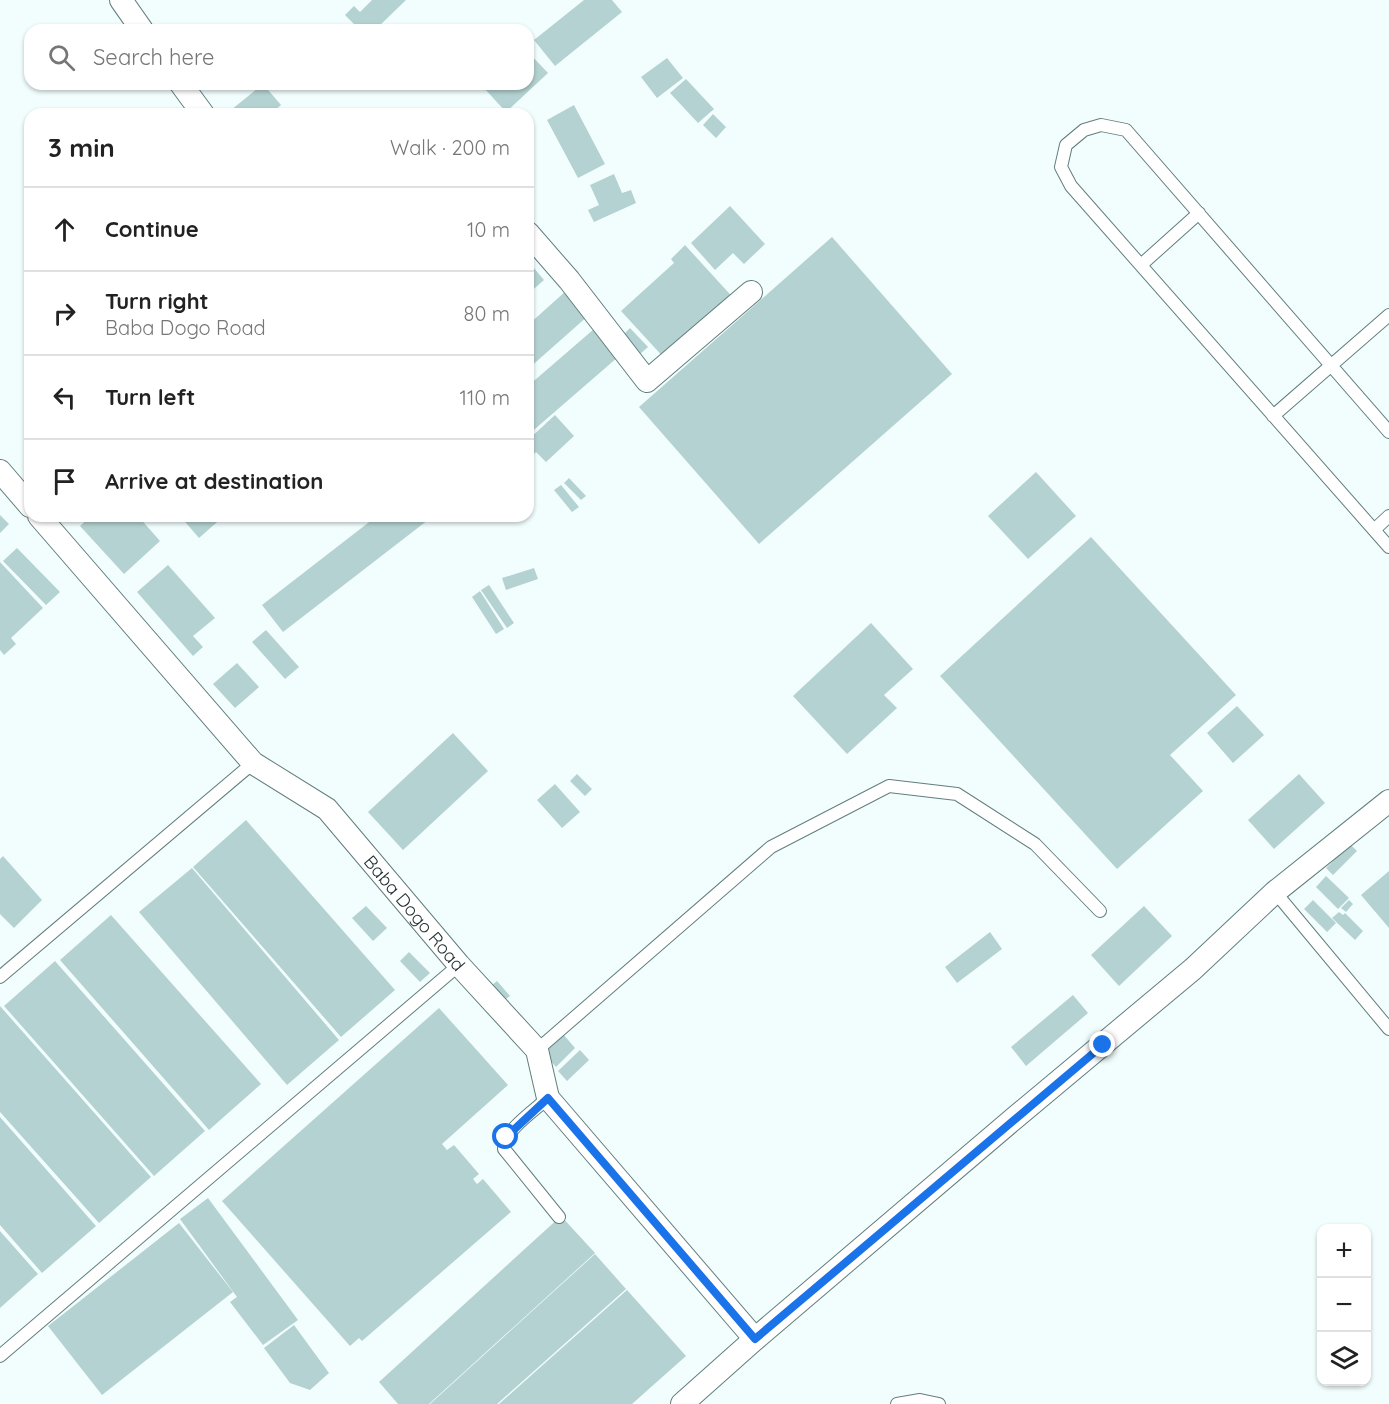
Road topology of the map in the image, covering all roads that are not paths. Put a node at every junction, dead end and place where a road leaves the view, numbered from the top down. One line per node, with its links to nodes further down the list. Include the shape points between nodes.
1 (121, 0): 2 (street)
2 (138, 24)
3 (185, 90): 4 (street)
4 (199, 108)
5 (1199, 213): 7 (lane); 7 (lane, via 1126,129 1101,125 1084,130 1066,145 1061,167 1071,186); 10 (lane)
6 (534, 240): 8 (street, via 646,381)
7 (1141, 265): 11 (lane)
8 (751, 292)
9 (1389, 315): 10 (lane)
10 (1330, 366): 11 (lane); 12 (lane)
11 (1273, 416): 17 (lane)
12 (1389, 432)
13 (0, 471): 14 (street)
14 (24, 499)
15 (1389, 516): 17 (lane)
16 (44, 522): 19 (street, Baba Dogo Road)
17 (1374, 530): 18 (lane)
18 (1389, 547)
19 (253, 763): 23 (street, Baba Dogo Road, via 327,809); 24 (lane)
20 (1389, 801): 21 (street)
21 (1275, 892): 25 (lane); 29 (street, via 1193,969)
22 (1100, 911): 26 (lane, via 1035,844 957,794 889,786 771,847)
23 (459, 965): 26 (street, Baba Dogo Road); 30 (lane)
24 (0, 977)
25 (1389, 1029)
26 (537, 1050): 27 (street, Baba Dogo Road)
27 (548, 1098): 28 (lane, via 512,1130 504,1149); 29 (street, Baba Dogo Road)
28 (559, 1217)
29 (755, 1339): 31 (street)
30 (0, 1356)
31 (682, 1404)
32 (897, 1404): 33 (lane, via 920,1400)
33 (939, 1404)

